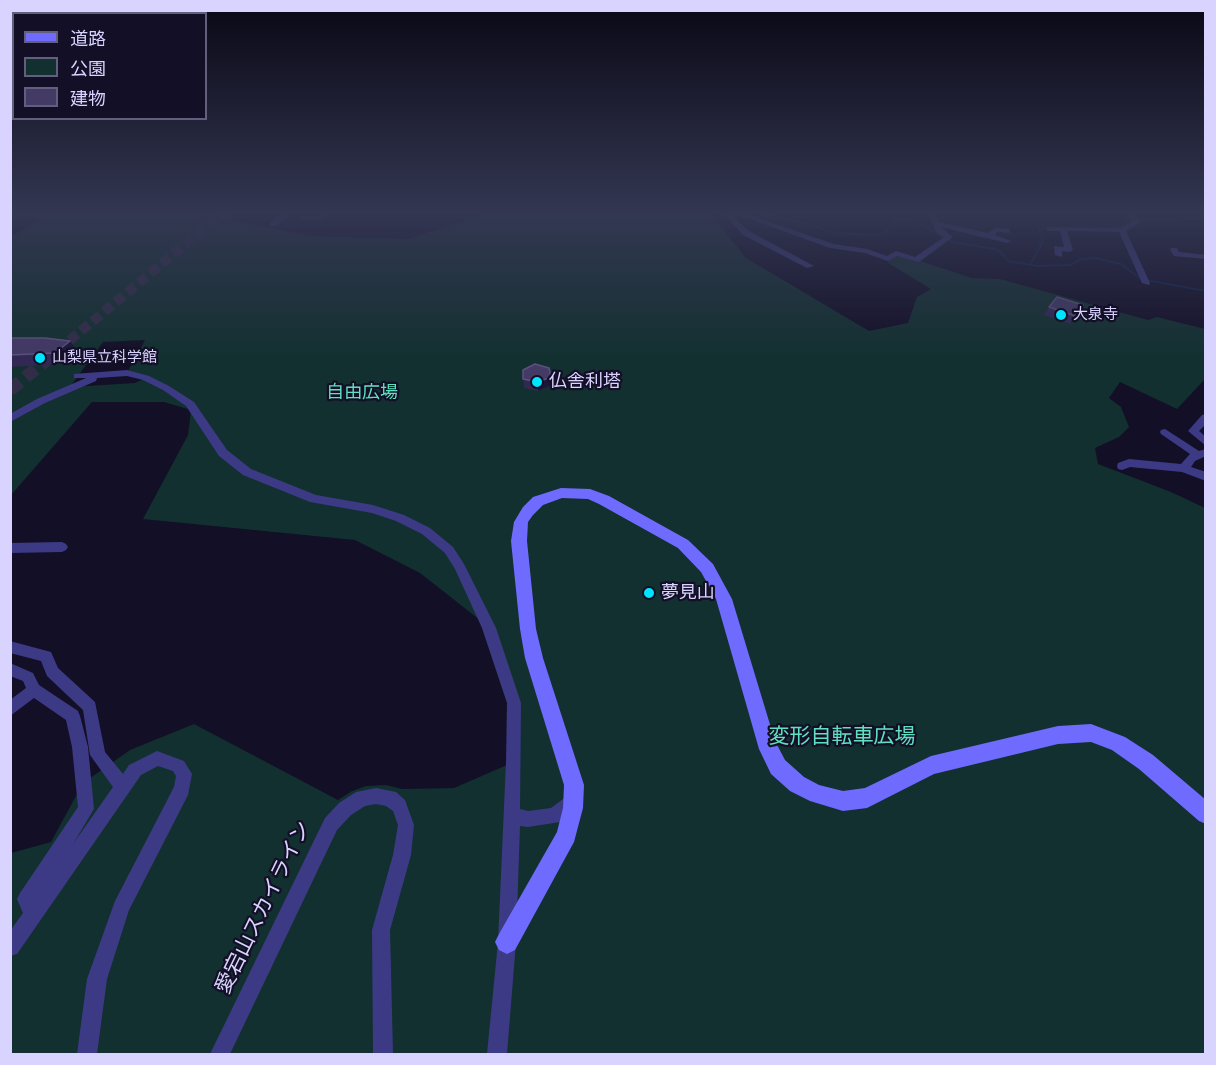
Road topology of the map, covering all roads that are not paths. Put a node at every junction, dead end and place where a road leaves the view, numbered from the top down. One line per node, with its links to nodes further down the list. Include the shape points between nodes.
1 (804, 263): 3 (street)
2 (1137, 263): 4 (street)
3 (810, 266)
4 (1145, 280)
5 (106, 374): 6 (street); 8 (street, via 40,401); 24 (street, via 127,373 146,378 190,404 223,453 257,477 314,500 373,509 400,518 426,531 449,550 489,628 514,703)
6 (77, 376)
7 (1206, 417): 10 (street, via 1192,431)
8 (10, 419)
9 (1166, 437): 11 (street)
10 (1206, 443)
11 (1201, 453): 13 (street)
12 (1122, 466): 13 (street, via 1129,463)
13 (1184, 468): 14 (street)
14 (1206, 477)
15 (62, 547): 16 (street)
16 (10, 548)
17 (10, 647): 21 (street, via 46,656 52,672 90,706 98,755)
18 (10, 669): 19 (street, via 28,677)
19 (34, 690): 20 (street); 25 (street, via 73,716 86,809 26,899)
20 (10, 708)
21 (123, 787): 25 (street); 28 (street, via 135,770 157,758 169,761 184,774 182,789 118,918 97,979)
22 (573, 799): 23 (main road, via 574,784 534,658 519,541 521,522 538,501 575,492 604,500 683,544 707,568 724,599 766,743 778,767 797,784 843,801 867,798 931,765 1058,735 1091,733 1118,743 1146,762); 24 (street, via 554,816); 26 (main road, via 567,835)
23 (1206, 814)
24 (512, 816): 26 (street)
25 (33, 914): 27 (street)
26 (507, 942): 31 (street)
27 (10, 947)
28 (87, 1054)
29 (220, 1054): 30 (street, 愛宕山スカイライン, via 331,824 362,798 376,796 390,798 399,806 406,825 402,855 381,930)
30 (383, 1054)
31 (497, 1054)

